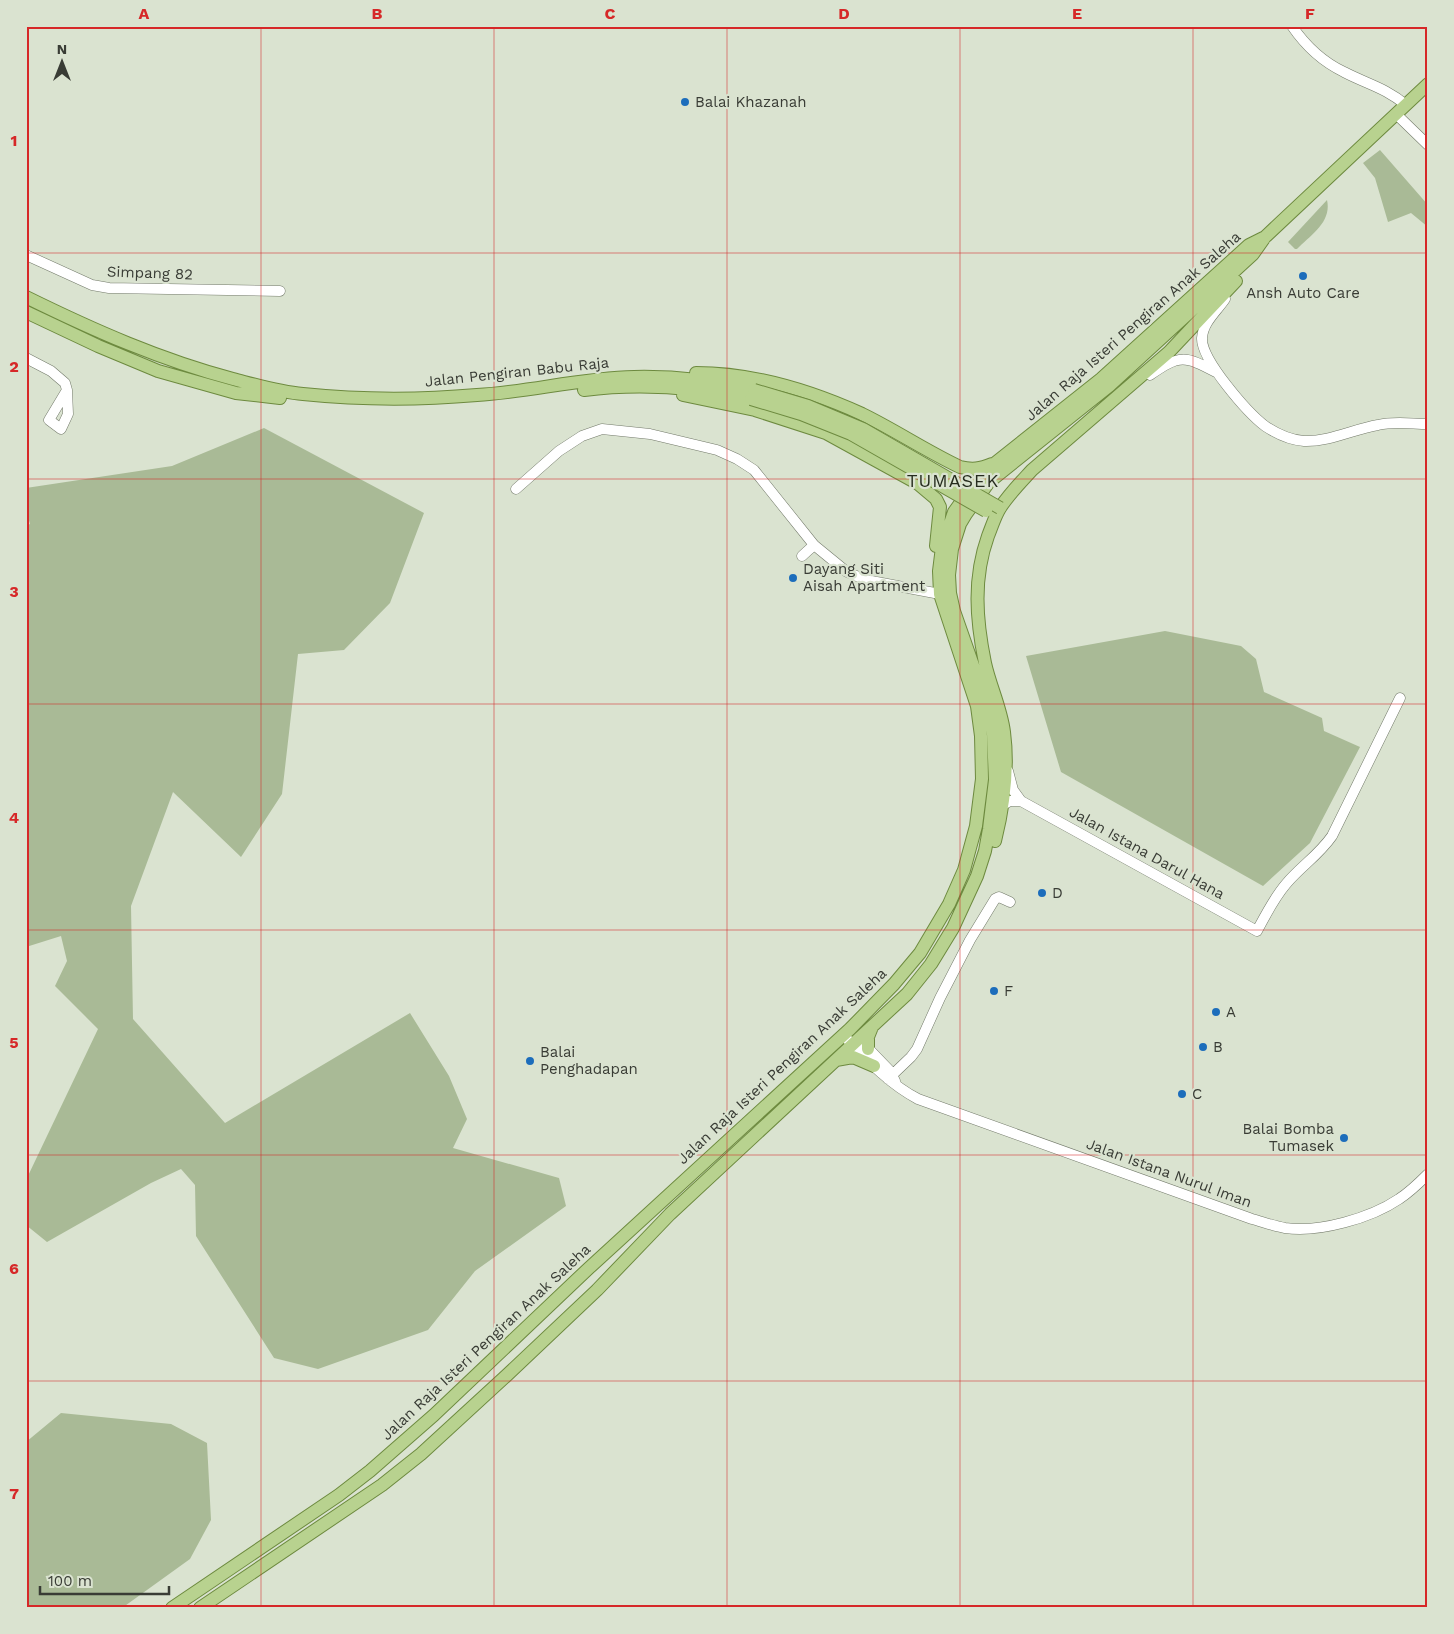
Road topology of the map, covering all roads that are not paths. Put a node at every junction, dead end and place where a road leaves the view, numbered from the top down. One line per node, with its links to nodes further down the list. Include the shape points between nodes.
1 (1292, 26): 3 (street, via 1320,57 1343,72 1387,91)
2 (1428, 84): 3 (main road, Jalan Raja Isteri Pengiran Anak Saleha)
3 (1401, 110): 4 (street); 5 (main road, Jalan Raja Isteri Pengiran Anak Saleha)
4 (1428, 145)
5 (1265, 237): 7 (main road, Jalan Raja Isteri Pengiran Anak Saleha); 19 (main road, Jalan Raja Isteri Pengiran Anak Saleha, via 1249,245 1101,379)
6 (26, 254): 9 (street, Simpang 82, via 92,285 109,288)
7 (1253, 254): 8 (main road, via 1248,268); 31 (main road, Jalan Raja Isteri Pengiran Anak Saleha, via 1109,386 990,482 960,524 952,549 950,593 989,711 994,757 990,829)
8 (1238, 279): 13 (street, via 1203,329 1203,345); 16 (main road, via 1169,352)
9 (280, 291)
10 (26, 297): 14 (main road, Jalan Pengiran Babu Raja, via 164,358 241,382 303,394 430,398 596,380)
11 (26, 314): 14 (main road, Jalan Pengiran Babu Raja, via 158,371 236,393 367,404 439,404)
12 (26, 358): 15 (street, via 55,374 65,383)
13 (1216, 372): 16 (street, via 1191,360 1174,360); 17 (street, via 1264,426 1291,439 1305,441 1332,437 1381,424)
14 (633, 382): 18 (main road, via 659,373 736,375 775,382 864,415); 20 (main road, via 794,422 834,437); 22 (main road, Jalan Pengiran Babu Raja, bridge, via 687,379 808,406 863,429)
15 (67, 390)
16 (1121, 394): 22 (main road, via 1032,470 1014,488)
17 (1428, 424)
18 (938, 457): 19 (main road, via 970,469); 20 (main road, via 955,469 957,480 954,486 946,492 938,492)
19 (994, 464): 25 (main road, Jalan Raja Isteri Pengiran Anak Saleha, via 974,484 954,512 942,547)
20 (916, 484): 25 (main road, via 940,506 936,555)
21 (516, 489): 23 (street, via 559,451 582,436 602,429 650,434 717,450 754,470)
22 (998, 512): 28 (main road, via 982,555 976,603 985,665 1004,732)
23 (814, 544): 24 (street); 26 (street, via 847,572 866,580)
24 (802, 556)
25 (939, 571): 26 (main road, Jalan Raja Isteri Pengiran Anak Saleha)
26 (940, 594): 34 (main road, Jalan Raja Isteri Pengiran Anak Saleha, via 980,718 983,754 976,826 964,870 920,953)
27 (1400, 698): 29 (street, Jalan Istana Darul Hana, via 1332,836 1321,851 1287,882 1257,931)
28 (1006, 764): 29 (street, via 1013,790); 30 (main road)
29 (1021, 801): 30 (street)
30 (1003, 805): 31 (main road, via 993,848)
31 (977, 876): 33 (main road, Jalan Raja Isteri Pengiran Anak Saleha, via 943,947 906,994)
32 (1010, 902): 39 (street, via 999,897 995,899 970,940 916,1049)
33 (872, 1027): 35 (main road, Jalan Raja Isteri Pengiran Anak Saleha); 36 (main road)
34 (846, 1032): 35 (street, Jalan Istana Nurul Iman); 41 (main road, Jalan Raja Isteri Pengiran Anak Saleha, via 370,1472)
35 (856, 1042): 36 (street, Jalan Istana Nurul Iman); 37 (main road, Jalan Raja Isteri Pengiran Anak Saleha); 38 (street, Jalan Istana Nurul Iman)
36 (868, 1049): 39 (street, Jalan Istana Nurul Iman)
37 (836, 1060): 38 (main road, via 853,1057); 42 (main road, Jalan Raja Isteri Pengiran Anak Saleha, via 670,1214 512,1371 397,1474)
38 (874, 1066): 39 (street, Jalan Istana Nurul Iman)
39 (890, 1077): 40 (street, Jalan Istana Nurul Iman, via 918,1099 1252,1219 1286,1228 1334,1224 1374,1212 1399,1199)
40 (1428, 1174)
41 (172, 1608)
42 (200, 1608)

